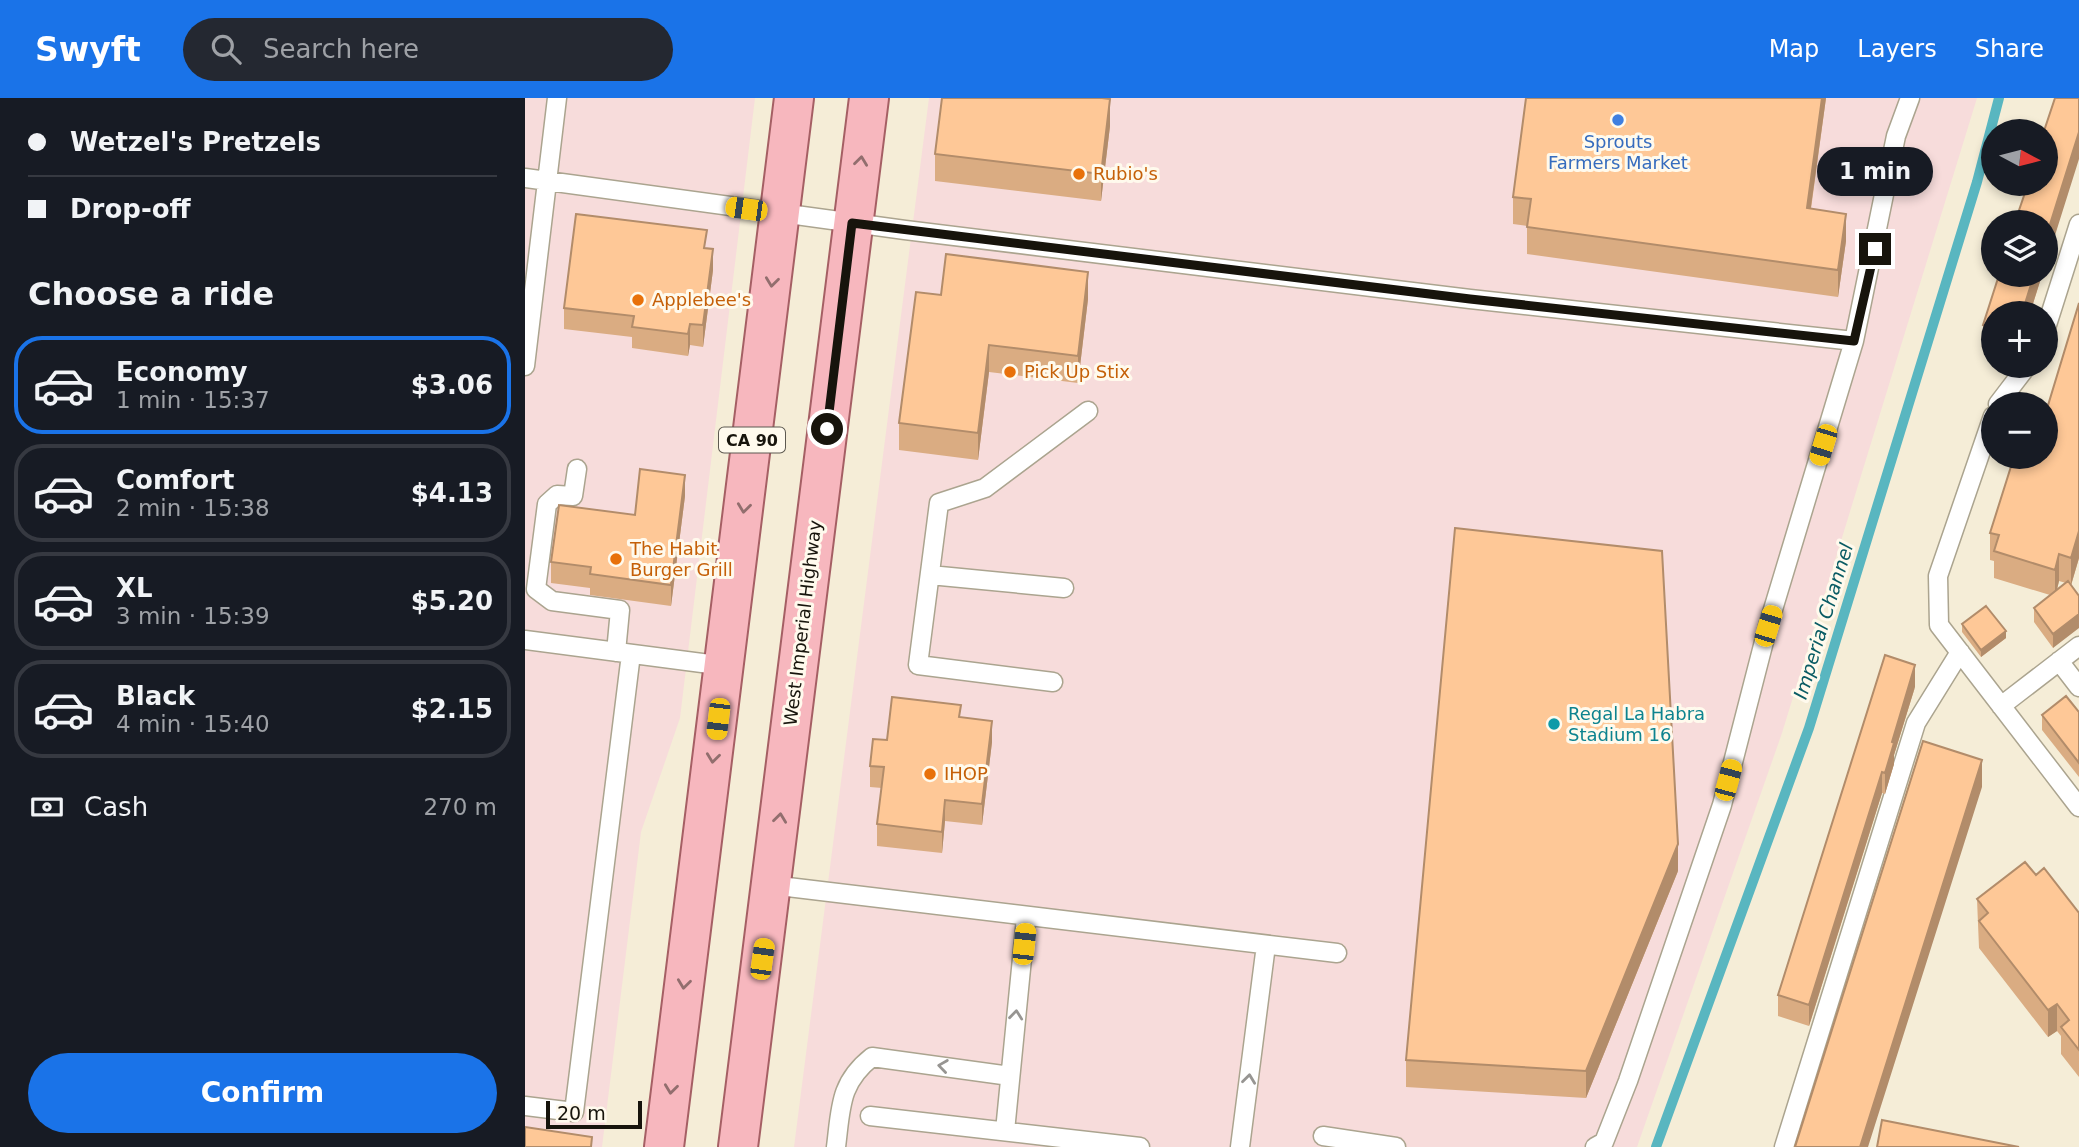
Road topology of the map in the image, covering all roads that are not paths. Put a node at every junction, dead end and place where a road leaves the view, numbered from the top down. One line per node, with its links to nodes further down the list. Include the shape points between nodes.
1 (557, 98): 6 (lane)
2 (795, 98): 7 (main road, CA 90)
3 (869, 98): 8 (main road, West Imperial Highway, one-way to 3)
4 (1909, 98): 11 (lane, via 1896,136)
5 (525, 178): 6 (lane)
6 (547, 181): 7 (lane); 12 (lane)
7 (780, 214): 8 (lane); 25 (main road, CA 90, one-way to 25)
8 (852, 223): 11 (lane); 30 (main road, West Imperial Highway, one-way to 8)
9 (2079, 224): 10 (lane)
10 (2055, 301)
11 (1854, 341): 46 (lane, via 1768,626 1722,805 1628,1082 1604,1142)
12 (525, 366)
13 (2018, 378): 14 (lane)
14 (2007, 392)
15 (1088, 411): 18 (lane, via 985,488 940,503)
16 (1981, 451): 22 (lane, via 1938,576 1939,625)
17 (577, 469): 23 (lane, via 573,496 557,495 547,504 536,589 552,601 620,610)
18 (930, 575): 19 (lane); 26 (lane, via 918,665)
19 (1064, 588)
20 (525, 640): 23 (lane)
21 (2079, 646): 24 (lane)
22 (1960, 652): 28 (lane); 47 (lane, via 1916,723)
23 (623, 653): 25 (lane); 35 (lane, via 574,1112)
24 (2059, 661): 27 (lane); 28 (lane)
25 (725, 666): 40 (main road, CA 90, one-way to 40)
26 (1053, 682)
27 (2079, 687)
28 (2001, 706): 29 (lane)
29 (2079, 807)
30 (771, 886): 31 (lane); 41 (main road, West Imperial Highway)
31 (1026, 918): 32 (lane); 34 (lane, one-way to 31)
32 (1266, 945): 33 (lane); 44 (lane, one-way to 32)
33 (1337, 953)
34 (1010, 1076): 37 (lane); 42 (lane, one-way to 42, via 872,1057 855,1070 843,1092)
35 (525, 1106)
36 (870, 1116): 37 (lane)
37 (1005, 1131): 39 (lane)
38 (1323, 1136): 45 (lane)
39 (1084, 1144): 43 (lane)
40 (664, 1147)
41 (737, 1147)
42 (836, 1147)
43 (1140, 1147)
44 (1240, 1147)
45 (1395, 1147)
46 (1595, 1147)
47 (1784, 1147)

